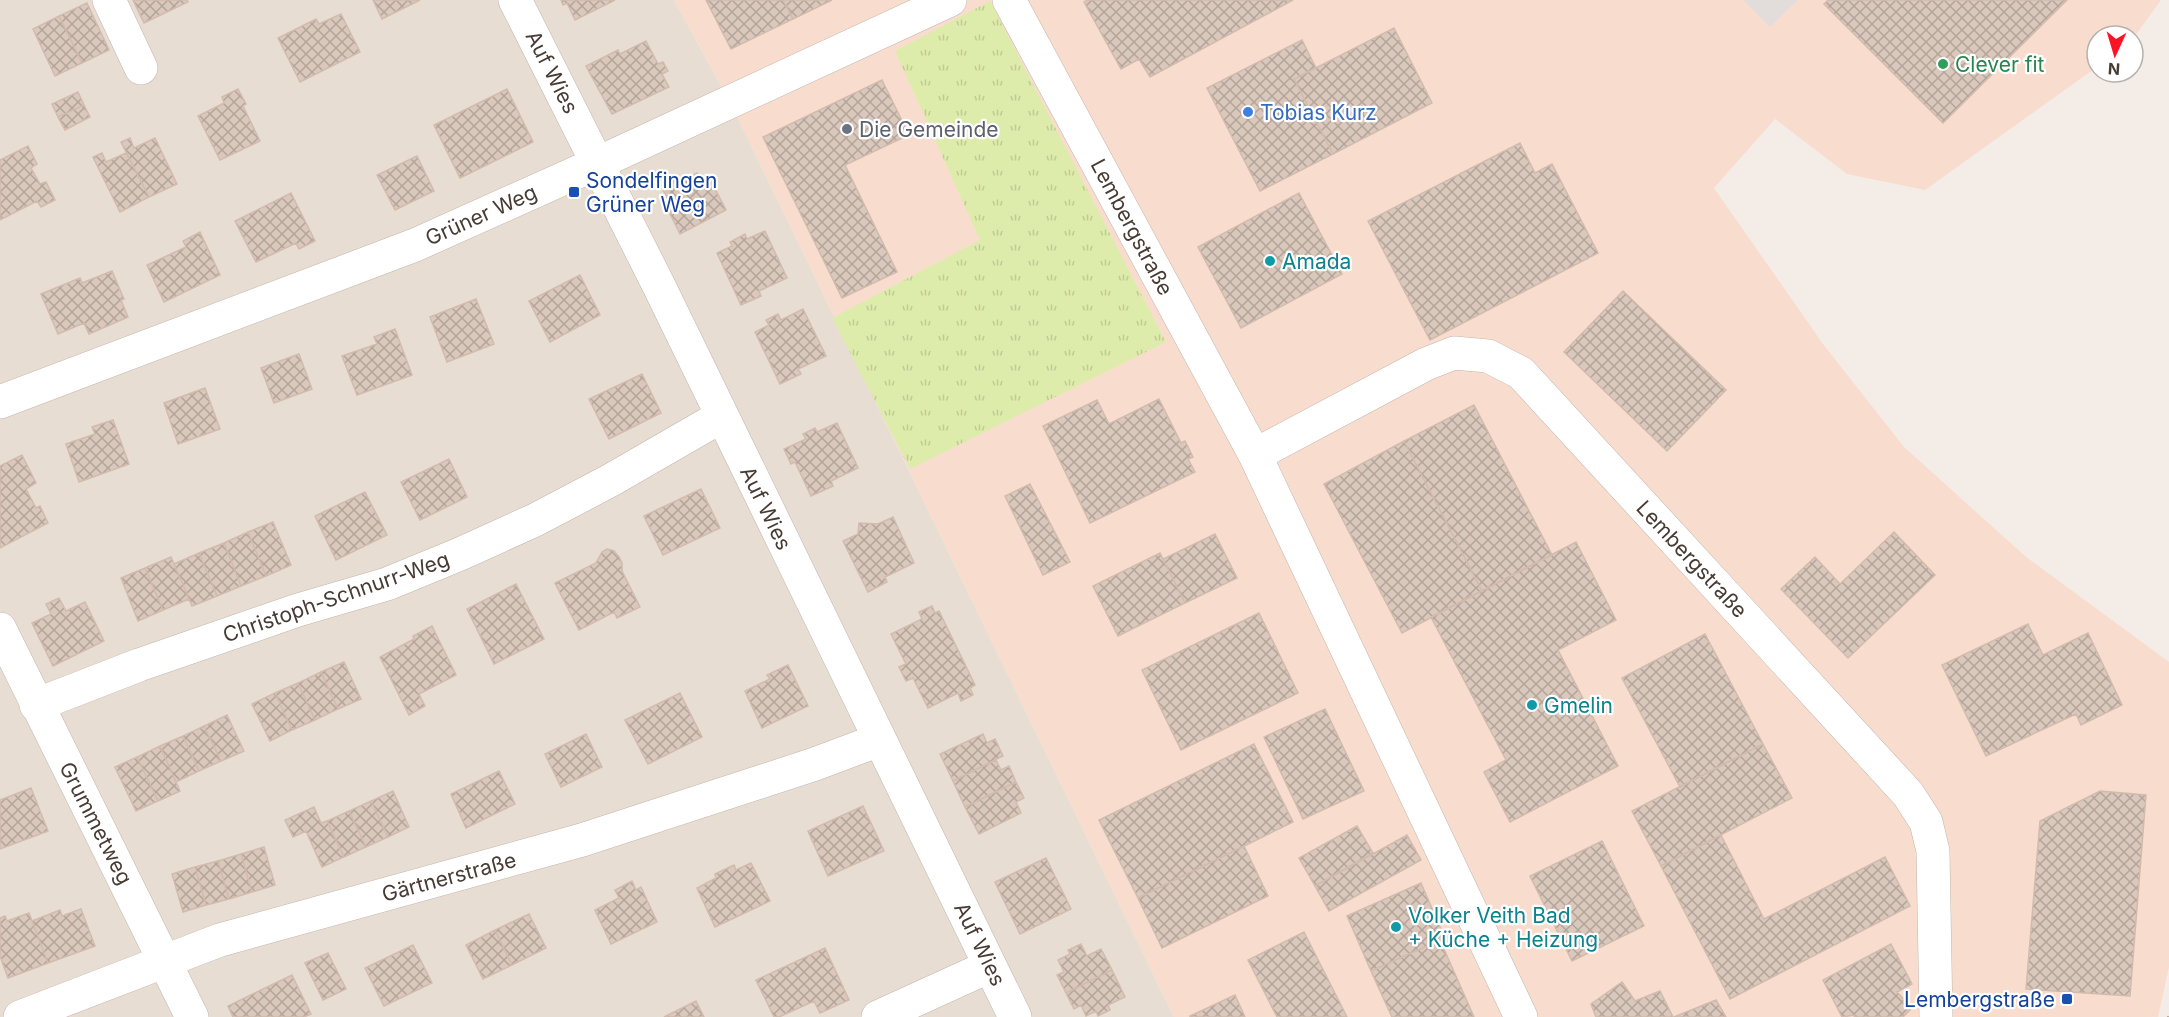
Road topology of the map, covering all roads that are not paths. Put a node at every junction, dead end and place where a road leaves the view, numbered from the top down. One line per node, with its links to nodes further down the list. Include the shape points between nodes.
1 (109, 0): 5 (street)
2 (515, 0): 6 (street, Auf Wies)
3 (950, 0): 6 (street, Grüner Weg)
4 (1009, 0): 9 (street, Lembergstraße)
5 (141, 68)
6 (598, 163): 7 (street, Grüner Weg, via 415,245); 8 (street, Auf Wies)
7 (0, 402)
8 (722, 416): 11 (street, Christoph-Schnurr-Weg, via 611,480 460,554 387,584 298,610); 12 (street, Auf Wies)
9 (1255, 455): 19 (street, Lembergstraße); 20 (street, Lembergstraße, via 1454,353 1488,356 1521,373 1908,794 1926,822 1933,851)
10 (0, 629): 11 (street, Grummetweg)
11 (36, 705): 13 (street, Grummetweg)
12 (879, 740): 13 (street, Gärtnerstraße, via 641,822 252,930); 14 (street, Auf Wies)
13 (165, 960): 15 (street, Gärtnerstraße); 16 (street, Grummetweg)
14 (990, 966): 17 (street); 18 (street, Auf Wies)
15 (20, 1017)
16 (192, 1017)
17 (878, 1017)
18 (1015, 1017)
19 (1521, 1017)
20 (1936, 1017)

